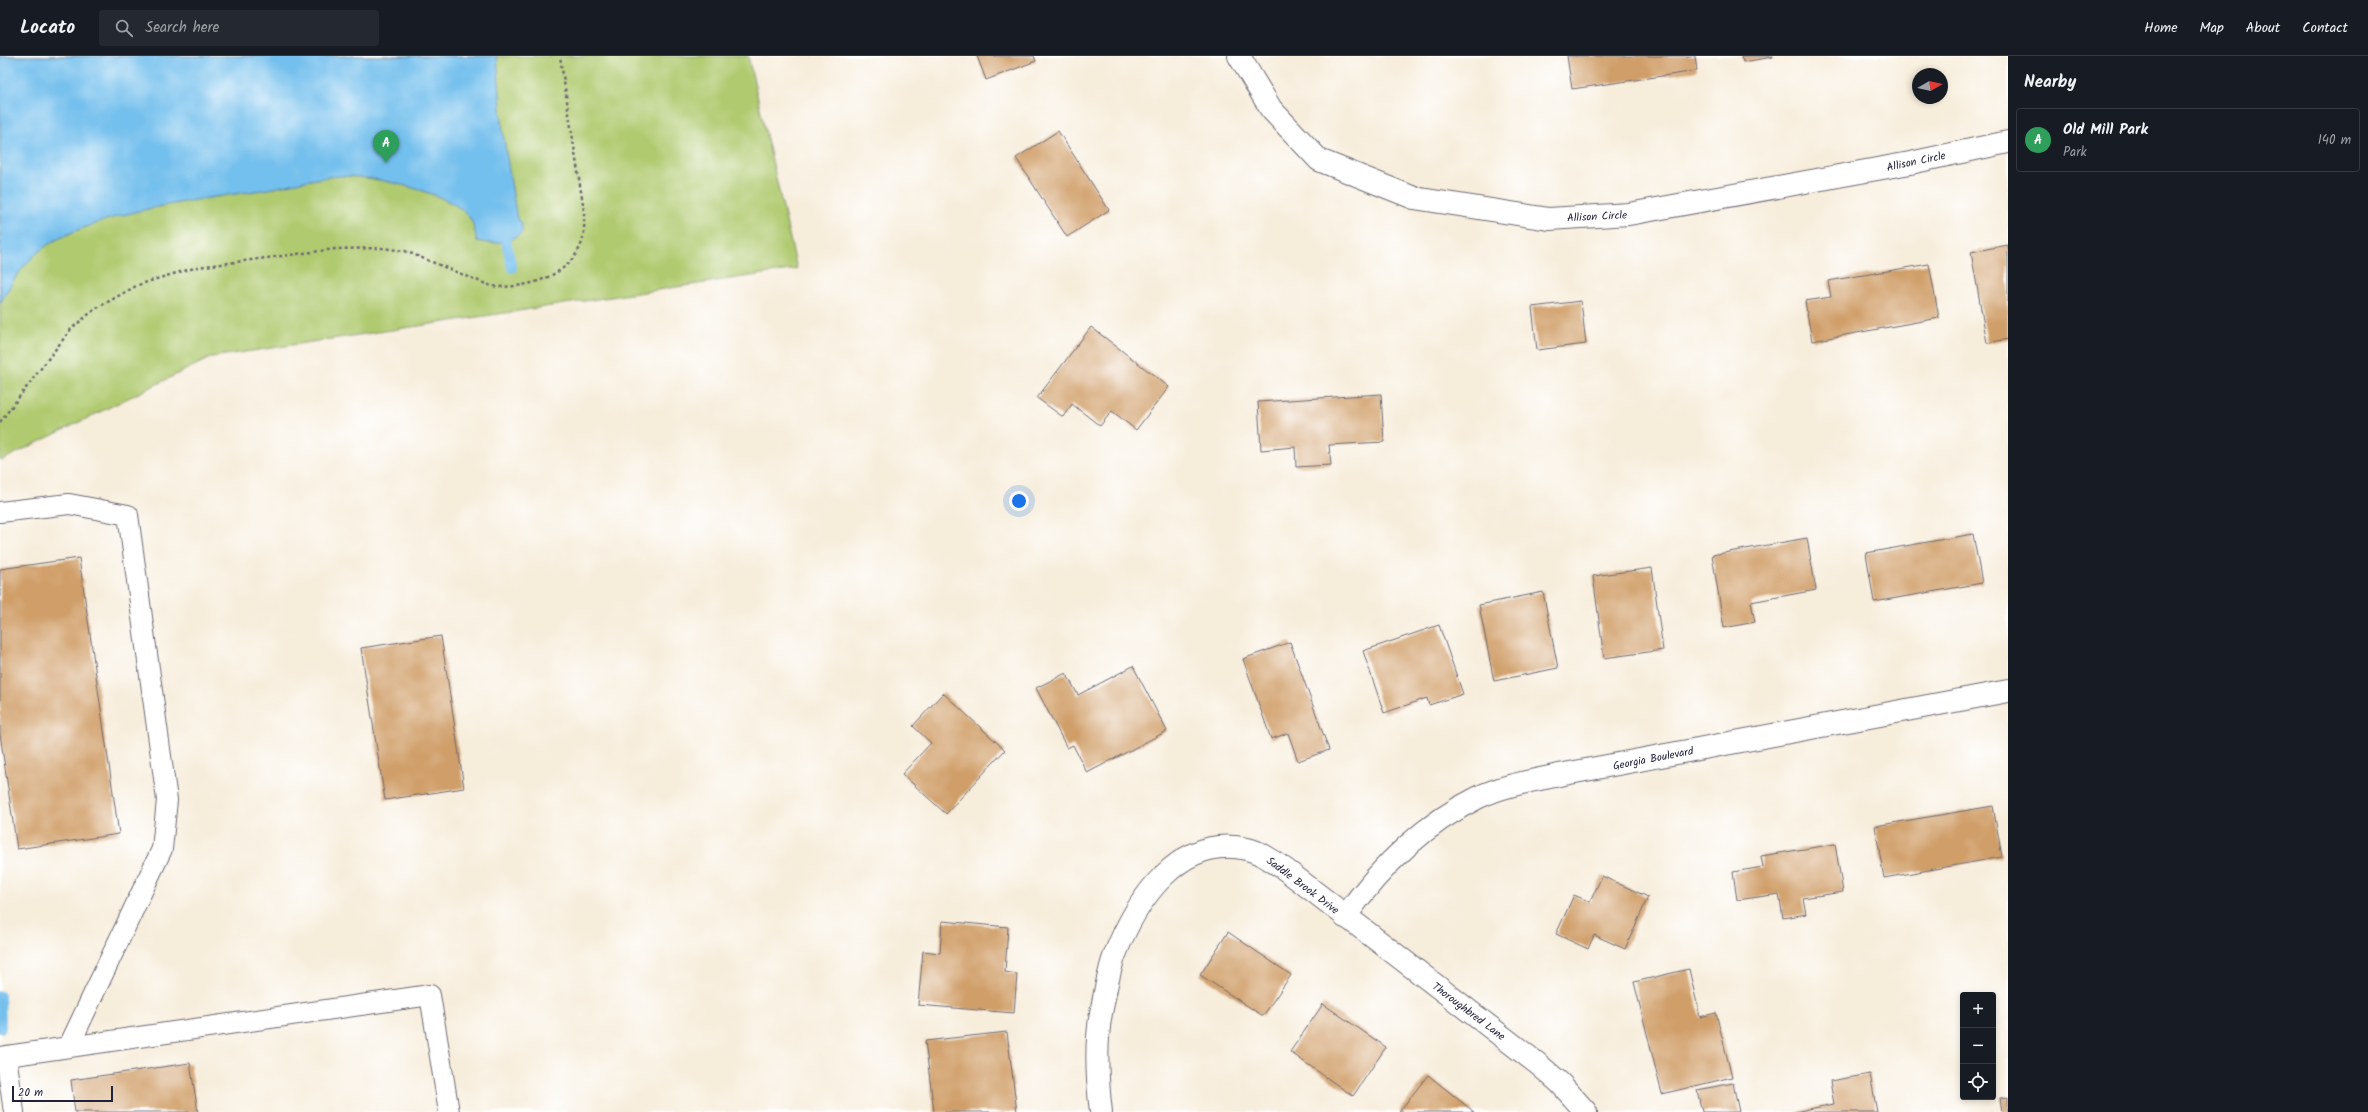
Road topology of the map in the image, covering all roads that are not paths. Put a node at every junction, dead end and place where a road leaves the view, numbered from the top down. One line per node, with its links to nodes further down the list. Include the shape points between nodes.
1 (1239, 56): 2 (street, Allison Circle, via 1272,109 1319,160 1414,198 1549,219 1629,214 1910,163)
2 (2008, 142)
3 (0, 512): 6 (lane, via 70,504 128,515 167,800 162,849)
4 (2008, 691): 5 (street, Georgia Boulevard, via 1559,775 1500,789 1474,800 1422,833 1396,854 1369,884)
5 (1345, 917): 10 (street, Saddle Brook Drive, via 1286,870 1267,857 1247,849 1226,846 1205,849 1186,856 1168,870 1142,903 1114,957 1101,1014 1098,1042 1097,1072); 11 (street, Thoroughbred Lane, via 1538,1064 1560,1083)
6 (69, 1046): 7 (lane); 9 (lane, via 430,995)
7 (3, 1056): 8 (lane)
8 (14, 1112)
9 (449, 1112)
10 (1101, 1112)
11 (1586, 1112)

